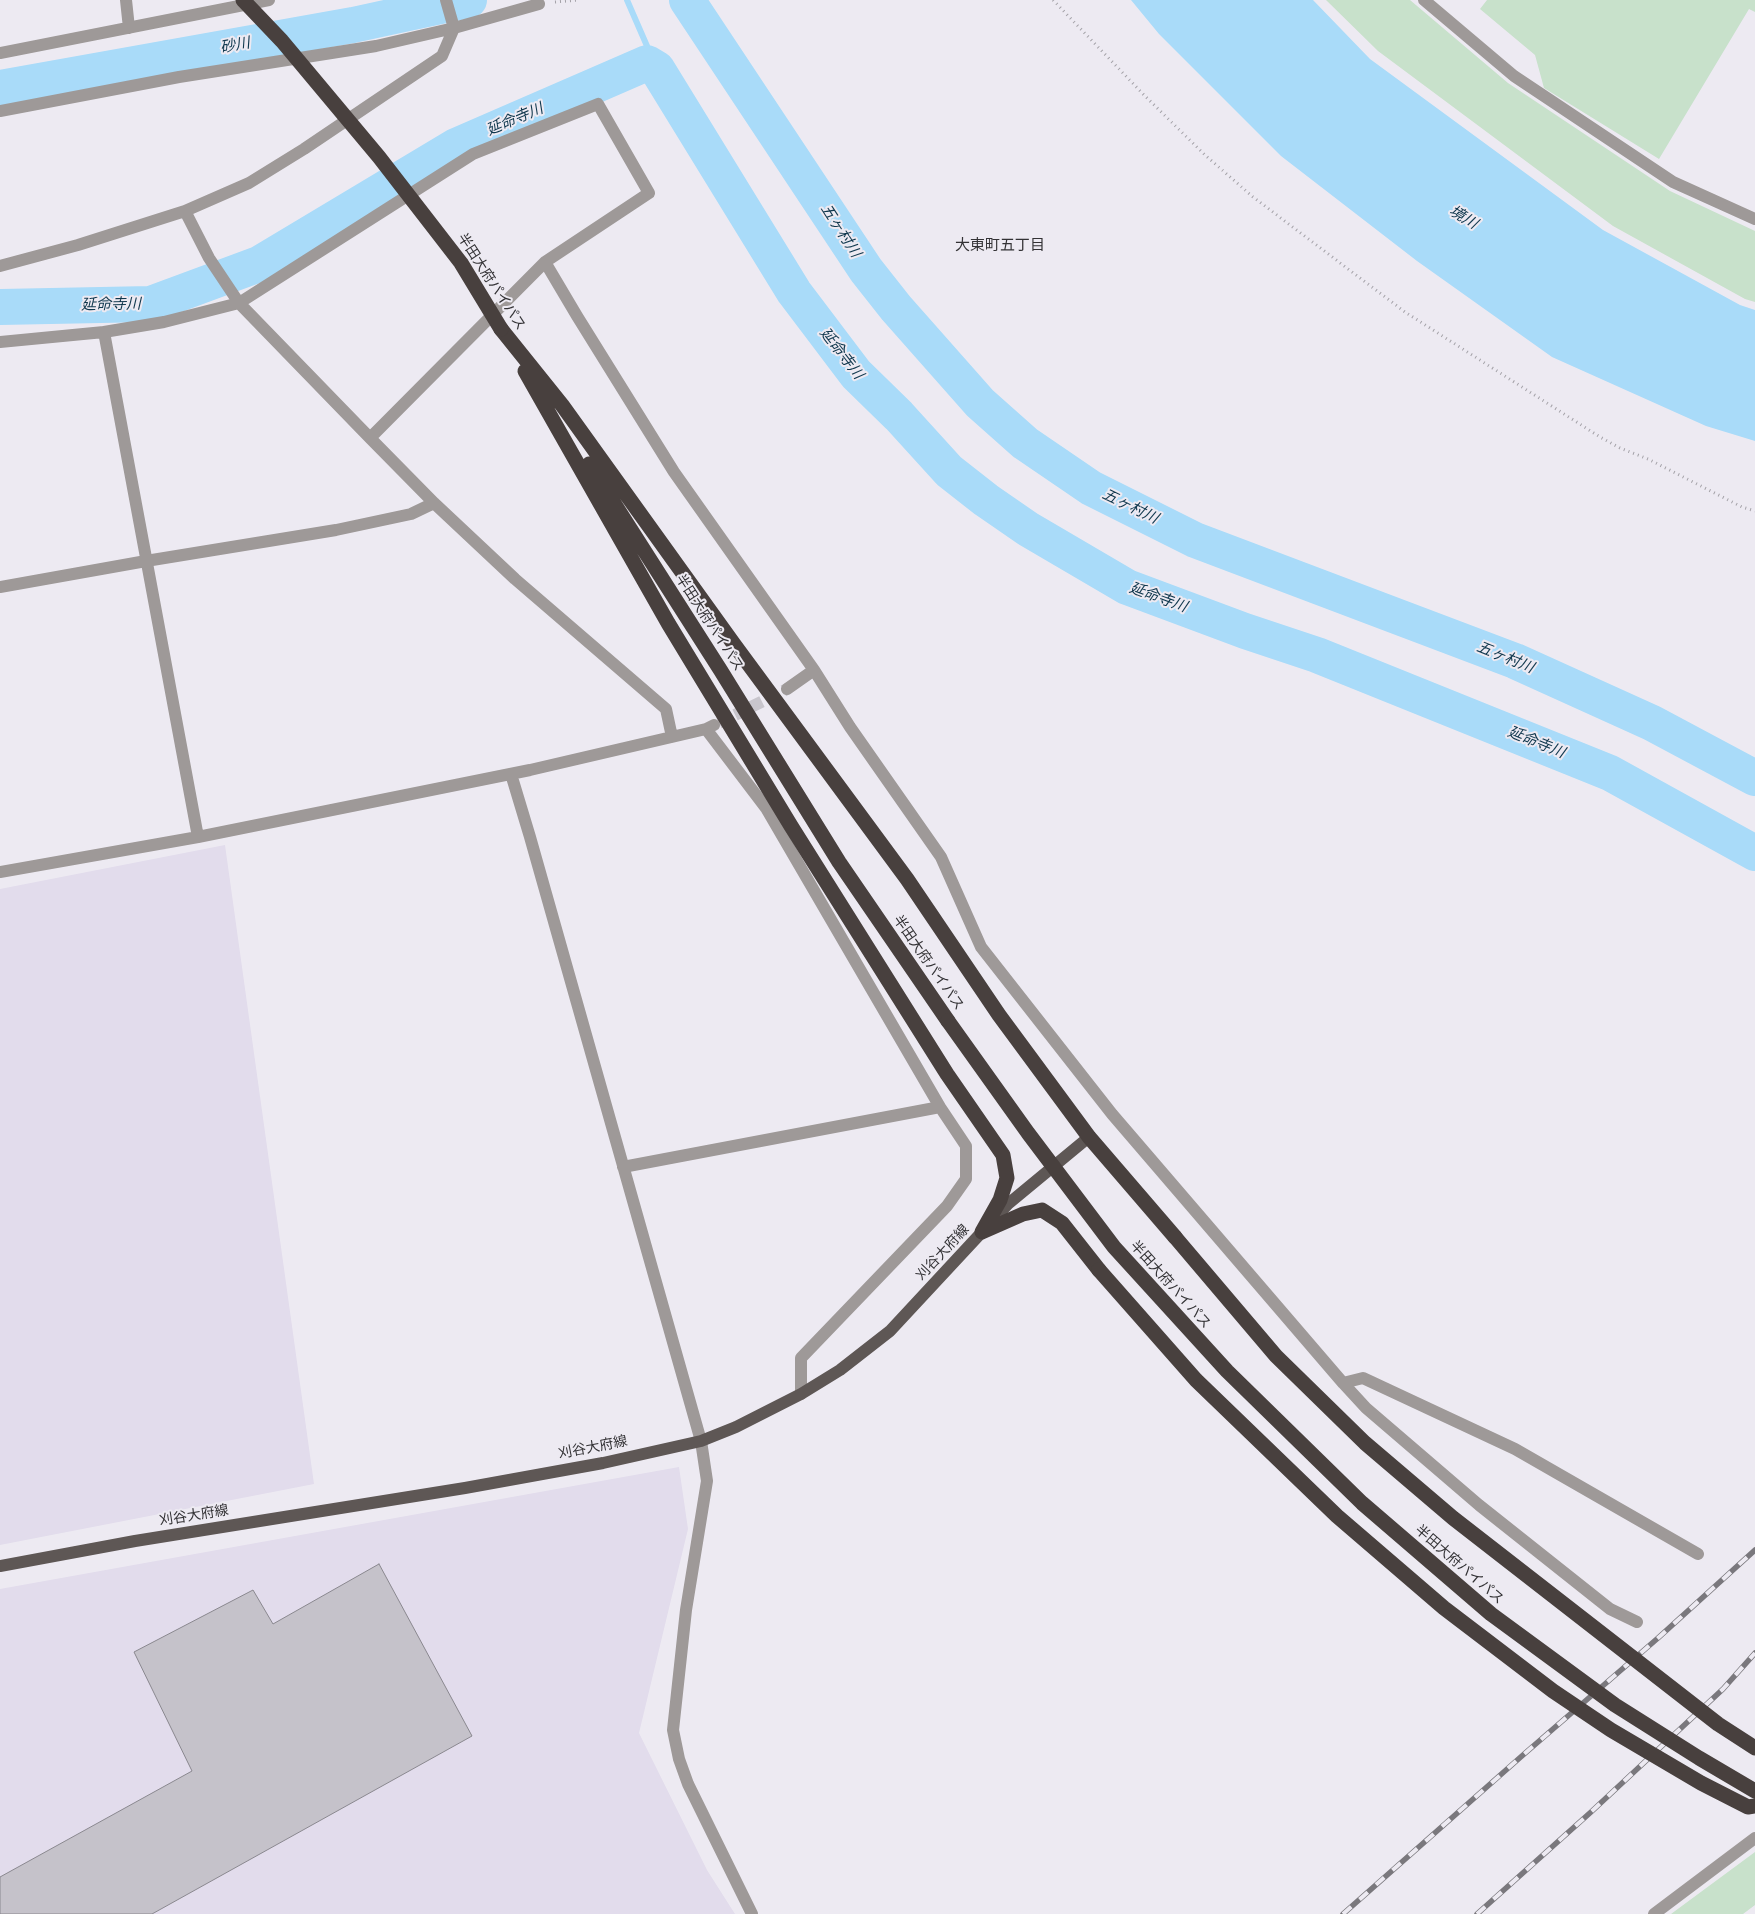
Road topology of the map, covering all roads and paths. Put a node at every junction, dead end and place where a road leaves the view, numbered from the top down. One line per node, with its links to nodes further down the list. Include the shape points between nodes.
1 (126, 0): 12 (street)
2 (218, 0): 10 (street)
3 (243, 0): 20 (highway, 半田大府パイパス, bridge, via 282,41 385,164 461,263)
4 (269, 0): 10 (street)
5 (446, 0): 11 (street)
6 (579, 0): 9 (path)
7 (1053, 0): 25 (path, via 1205,155 1253,197 1404,312 1600,437)
8 (1424, 0): 16 (street, via 1514,76 1657,172)
9 (539, 4): 11 (street)
10 (228, 9): 12 (street)
11 (453, 27): 14 (street, via 376,46 179,77); 15 (street, via 442,56 249,183)
12 (129, 28): 13 (street)
13 (0, 52)
14 (0, 111)
15 (185, 211): 18 (street); 19 (street, via 209,258)
16 (1755, 219)
17 (545, 262): 19 (street, via 649,193 598,104 473,154); 23 (street); 28 (street, via 674,472)
18 (0, 266)
19 (239, 302): 21 (street, via 164,322); 23 (street)
20 (501, 329): 35 (highway, via 562,405 907,879 999,1015); 37 (highway, via 668,623 780,810 947,1074 1003,1155 1007,1178 1000,1200); 45 (highway, 半田大府パイパス, bridge, via 721,671 838,862 1028,1133 1114,1247 1227,1371 1362,1503 1491,1614 1615,1704)
21 (104, 332): 22 (street); 26 (street)
22 (0, 342)
23 (370, 438): 24 (street)
24 (434, 503): 26 (street, via 412,514 336,530); 30 (street, via 666,709)
25 (1755, 511)
26 (146, 561): 27 (street); 32 (street)
27 (0, 588)
28 (814, 670): 29 (street); 38 (street, via 941,857 981,948 1112,1114)
29 (786, 689)
30 (672, 737): 31 (street); 34 (street, via 710,727 766,808)
31 (511, 774): 32 (street); 36 (street)
32 (198, 837): 33 (street)
33 (0, 872)
34 (940, 1107): 36 (street); 39 (street, via 966,1146 966,1179 947,1206 801,1358)
35 (1089, 1137): 37 (main road, 刈谷大府線, via 1008,1204); 44 (highway, bridge, via 1276,1356 1365,1444 1461,1524 1718,1724)
36 (623, 1167): 40 (street)
37 (982, 1232): 39 (main road, 刈谷大府線, via 890,1331 840,1370); 46 (highway, bridge, via 1022,1214 1042,1210 1062,1223 1099,1270 1204,1386 1337,1516 1444,1608 1553,1691 1611,1730 1701,1784 1748,1807)
38 (1343, 1383): 41 (street, via 1363,1378 1515,1449); 43 (street, via 1366,1408 1480,1505 1610,1609)
39 (801, 1394): 40 (main road, 刈谷大府線)
40 (701, 1441): 42 (main road, 刈谷大府線, via 464,1488); 48 (street, via 707,1481 686,1610 673,1730 688,1784)
41 (1698, 1554)
42 (0, 1566)
43 (1637, 1622)
44 (1755, 1748)
45 (1755, 1791)
46 (1755, 1806)
47 (1755, 1838): 49 (street)
48 (752, 1914)
49 (1654, 1914)

